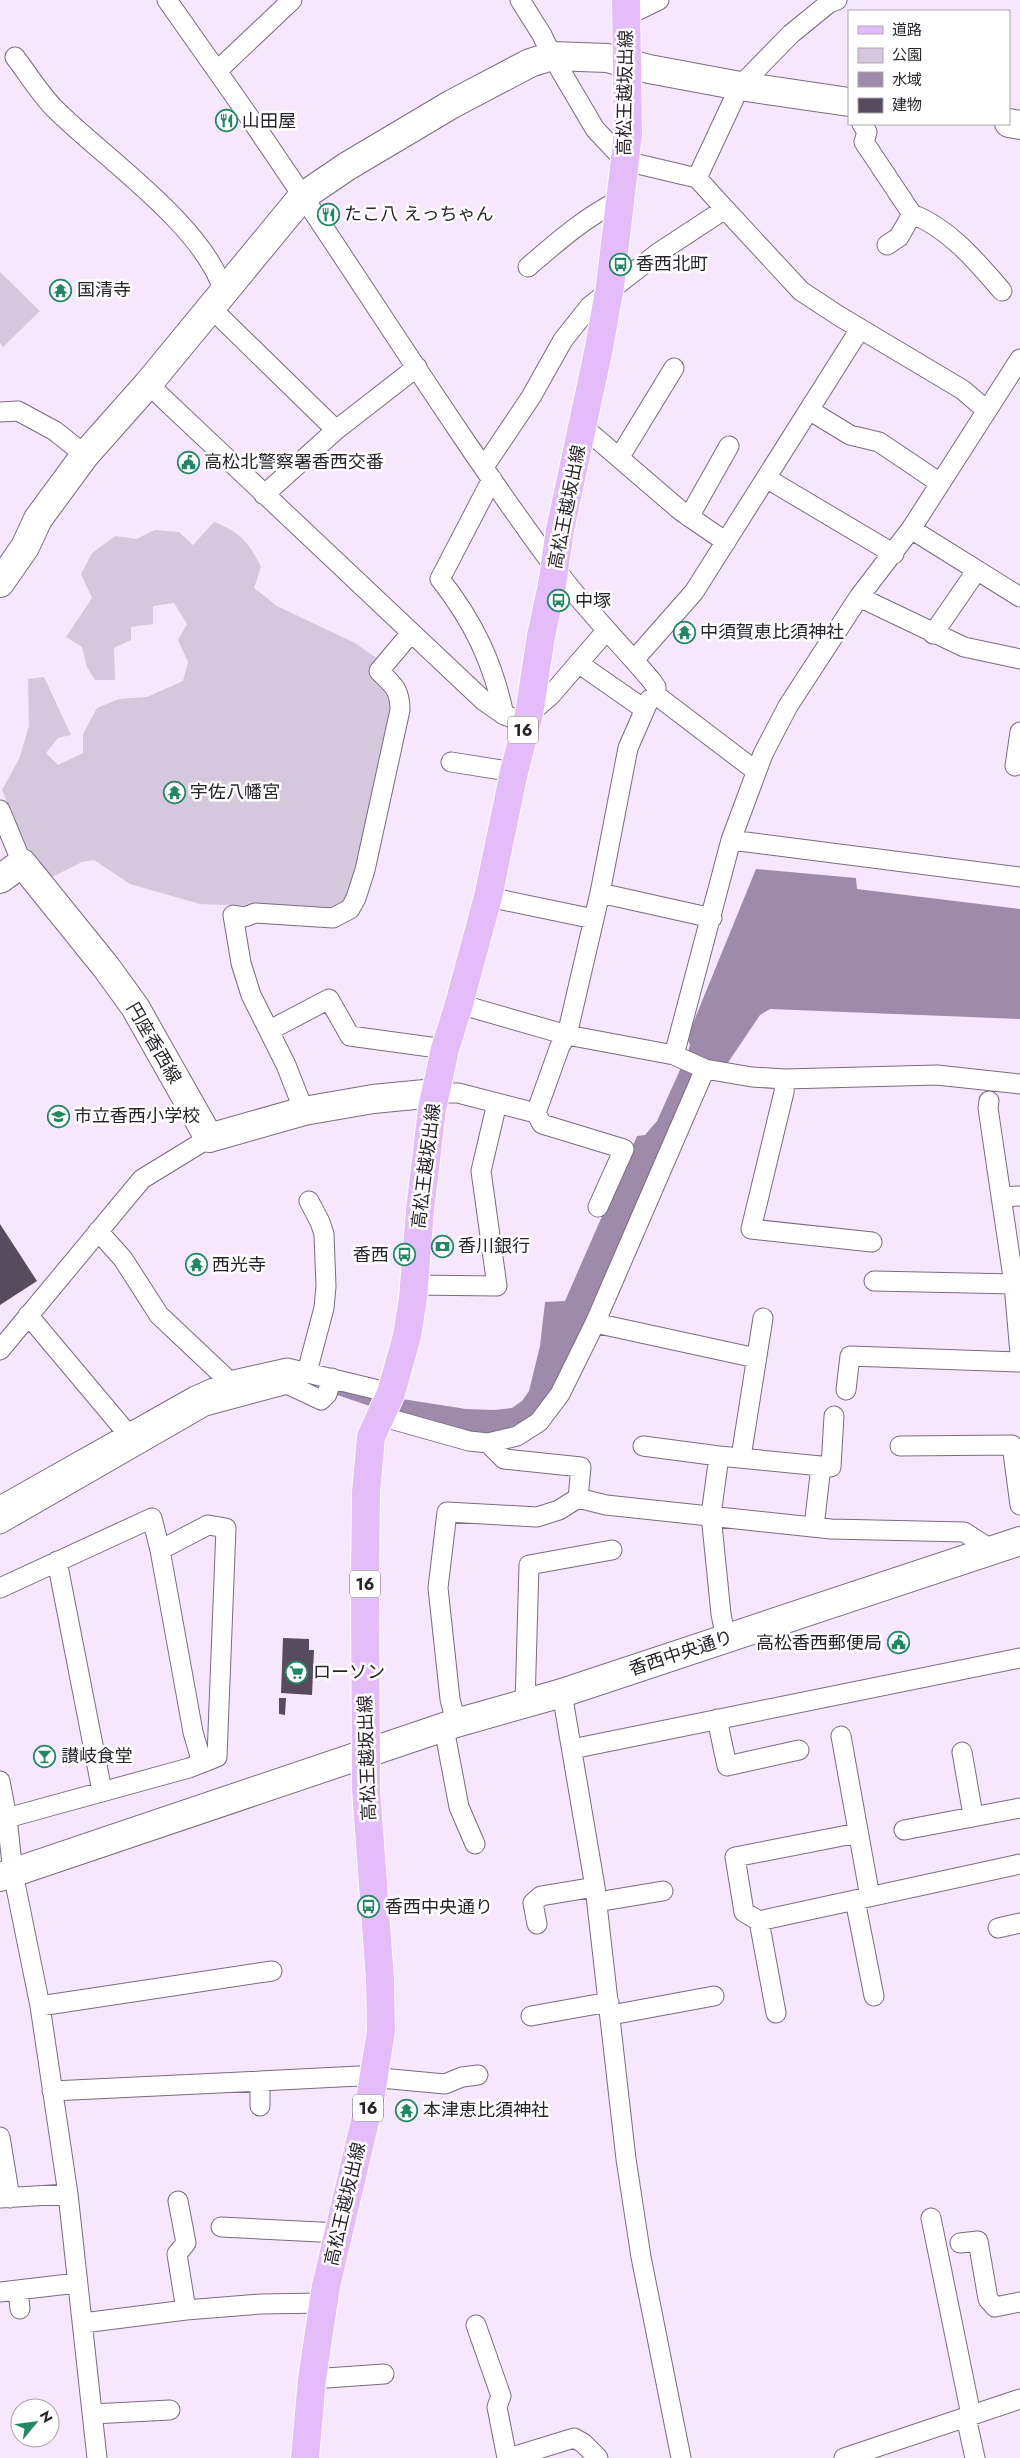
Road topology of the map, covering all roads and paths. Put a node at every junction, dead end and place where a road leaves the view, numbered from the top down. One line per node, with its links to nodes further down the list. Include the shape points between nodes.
1 (167, 0): 10 (street)
2 (292, 0): 10 (street)
3 (520, 0): 7 (street)
4 (659, 0): 6 (street)
5 (830, 2): 11 (street, via 791,34)
6 (626, 8): 9 (main road, 高松王越坂出線 / 16)
7 (552, 56): 9 (street, via 588,56); 14 (street, via 595,129); 16 (street, via 530,63 452,104)
8 (15, 57): 24 (street, via 53,107 160,204 203,251 220,280)
9 (627, 63): 11 (street); 14 (main road, 高松王越坂出線 / 16)
10 (217, 71): 16 (street)
11 (740, 86): 12 (street); 15 (street)
12 (848, 102)
13 (863, 125): 19 (street, via 867,132 864,142)
14 (625, 161): 15 (street); 17 (main road, 高松王越坂出線 / 16)
15 (697, 178): 18 (street)
16 (302, 197): 24 (street); 27 (street)
17 (620, 200): 21 (street, via 576,226); 23 (main road, 高松王越坂出線 / 16)
18 (725, 209): 23 (street, via 658,253); 25 (street, via 801,291)
19 (912, 214): 20 (street, via 900,237); 22 (street, via 929,220 965,251)
20 (887, 245)
21 (528, 267)
22 (1002, 291)
23 (608, 293): 33 (main road, 高松王越坂出線 / 16, via 600,348); 38 (street, via 590,306 563,340)
24 (218, 300): 29 (street); 34 (street)
25 (860, 329): 30 (street); 31 (street, via 963,390)
26 (1020, 359): 31 (street)
27 (417, 367): 34 (street); 38 (street)
28 (674, 368): 37 (street)
29 (148, 384): 36 (street); 41 (street)
30 (809, 410): 39 (street); 40 (street, via 850,435 879,442)
31 (986, 410): 40 (street)
32 (0, 412): 36 (street, via 18,411 55,431)
33 (582, 426): 37 (street); 46 (main road, 高松王越坂出線 / 16)
34 (336, 430): 41 (street)
35 (729, 446): 42 (street)
36 (85, 455): 48 (street, via 38,519 25,547)
37 (619, 458): 42 (street)
38 (488, 473): 46 (street); 58 (street, via 440,579 465,611 499,691)
39 (766, 478): 44 (street); 45 (street)
40 (940, 482): 43 (street)
41 (264, 495): 52 (street)
42 (689, 517): 44 (street)
43 (911, 529): 45 (street); 47 (street)
44 (726, 542): 55 (street, via 694,592)
45 (894, 554): 49 (street)
46 (555, 568): 51 (street); 58 (main road, 高松王越坂出線 / 16)
47 (977, 570): 50 (street); 53 (street)
48 (0, 583)
49 (859, 597): 53 (street, via 901,615); 62 (street, via 788,706)
50 (1020, 597)
51 (606, 632): 55 (street); 56 (street)
52 (412, 633): 58 (street, via 484,701); 74 (street, via 379,671 395,686 400,696 400,710 365,870 350,909 333,918 255,913 233,915 241,963 251,995)
53 (933, 634): 54 (street, via 964,648)
54 (1020, 659)
55 (634, 660): 57 (street, via 656,687)
56 (578, 663): 57 (street); 58 (street, via 550,695)
57 (650, 702): 62 (street); 69 (street, via 628,748)
58 (519, 717): 63 (main road, 高松王越坂出線 / 16)
59 (1020, 732): 61 (street)
60 (451, 762): 63 (street)
61 (1015, 766)
62 (756, 771): 65 (street)
63 (514, 772): 70 (main road, 高松王越坂出線 / 16)
64 (0, 810): 66 (street)
65 (731, 840): 67 (street); 71 (street)
66 (22, 863): 68 (street); 86 (street, 円座香西線, via 135,1007)
67 (1020, 877)
68 (0, 879)
69 (600, 892): 71 (street); 72 (street)
70 (488, 897): 72 (street); 73 (main road, 高松王越坂出線 / 16)
71 (712, 918): 77 (street)
72 (594, 919): 75 (street)
73 (459, 1004): 75 (street); 76 (main road, 高松王越坂出線 / 16)
74 (270, 1030): 76 (street, via 329,999 350,1036); 84 (street)
75 (567, 1036): 77 (street); 85 (street, via 560,1046)
76 (444, 1049): 81 (main road, 高松王越坂出線 / 16)
77 (678, 1057): 78 (street)
78 (704, 1068): 79 (street); 98 (street)
79 (784, 1079): 80 (street, via 937,1074); 92 (street, via 784,1092 751,1230)
80 (1020, 1084)
81 (435, 1093): 83 (street, via 458,1093); 84 (street); 95 (main road, 高松王越坂出線 / 16)
82 (989, 1101): 88 (street)
83 (497, 1103): 85 (street); 95 (street, via 481,1171 497,1286)
84 (304, 1111): 86 (street)
85 (536, 1113): 90 (street, via 542,1124 624,1149)
86 (209, 1138): 91 (street, via 142,1179)
87 (1020, 1196): 88 (street)
88 (1001, 1197): 94 (street)
89 (309, 1202): 103 (street, via 324,1234 326,1286 324,1308)
90 (598, 1207)
91 (98, 1231): 96 (street); 105 (street, via 123,1259 159,1315)
92 (872, 1242)
93 (874, 1280): 94 (street)
94 (1014, 1284): 100 (street)
95 (414, 1285): 108 (main road, 高松王越坂出線 / 16, via 407,1336)
96 (28, 1315): 99 (street); 110 (street)
97 (763, 1318): 101 (street)
98 (595, 1323): 101 (street); 111 (street, via 560,1394 539,1422 517,1436)
99 (0, 1350)
100 (1020, 1354)
101 (756, 1358): 115 (street)
102 (1020, 1362): 107 (street, via 850,1356)
103 (307, 1372): 104 (street, via 287,1368); 106 (street)
104 (282, 1377): 105 (street); 106 (street, via 321,1400); 110 (street, via 205,1406)
105 (230, 1381): 110 (street, via 195,1396)
106 (330, 1386): 108 (street)
107 (846, 1390)
108 (385, 1405): 111 (street, via 469,1442); 139 (main road, 高松王越坂出線 / 16, via 371,1437 366,1492 364,1657)
109 (834, 1416): 116 (street, via 831,1468)
110 (131, 1440): 119 (street); 121 (street)
111 (488, 1443): 117 (street, via 504,1459 582,1467)
112 (643, 1446): 114 (street)
113 (900, 1446): 118 (street, via 1012,1445)
114 (719, 1456): 115 (street); 120 (street)
115 (741, 1457): 116 (street)
116 (821, 1466): 122 (street)
117 (578, 1498): 120 (street, via 606,1505); 134 (street, via 559,1510 537,1516 446,1512 438,1588)
118 (1020, 1505)
119 (0, 1506)
120 (711, 1515): 122 (street); 129 (street)
121 (0, 1524)
122 (814, 1528): 126 (street, via 964,1532)
123 (1020, 1541): 126 (street, 香西中央通り)
124 (160, 1550): 127 (street, via 152,1518); 140 (street, via 193,1732); 140 (street, via 208,1525 226,1528 217,1757)
125 (612, 1550): 132 (street, via 529,1565)
126 (992, 1550): 129 (street, 香西中央通り)
127 (57, 1561): 128 (street); 142 (street)
128 (0, 1588)
129 (726, 1639): 131 (street, 香西中央通り)
130 (1020, 1658): 133 (street)
131 (562, 1693): 132 (street, 香西中央通り); 136 (street)
132 (525, 1704): 134 (street, 香西中央通り)
133 (717, 1719): 136 (street); 137 (street, via 727,1766)
134 (450, 1726): 139 (street, 香西中央通り); 148 (street, via 459,1807)
135 (842, 1736): 147 (street)
136 (572, 1748): 152 (street)
137 (799, 1750)
138 (962, 1752): 144 (street)
139 (367, 1754): 150 (street, 香西中央通り); 166 (main road, 高松王越坂出線 / 16, via 366,1789 381,2031)
140 (202, 1763): 142 (street)
141 (0, 1780): 145 (street)
142 (102, 1791): 145 (street)
143 (1020, 1808): 144 (street)
144 (973, 1815): 146 (street)
145 (7, 1818): 150 (street)
146 (904, 1830)
147 (858, 1833): 153 (street); 154 (street, via 735,1857 744,1912)
148 (475, 1844)
149 (1020, 1864): 153 (street)
150 (6, 1875): 161 (street)
151 (663, 1891): 152 (street)
152 (596, 1894): 156 (street, via 540,1896 533,1903); 162 (street)
153 (862, 1898): 154 (street); 160 (street)
154 (759, 1921): 163 (street)
155 (1020, 1923): 157 (street)
156 (537, 1924)
157 (998, 1928)
158 (272, 1971): 161 (street)
159 (714, 1996): 162 (street)
160 (874, 1996)
161 (40, 2006): 168 (street)
162 (610, 2008): 164 (street); 195 (street, via 626,2159 641,2257)
163 (776, 2013)
164 (531, 2016)
165 (478, 2075): 166 (street, via 446,2084)
166 (373, 2077): 167 (street); 176 (main road, 高松王越坂出線 / 16)
167 (260, 2081): 168 (street); 169 (street)
168 (52, 2091): 171 (street)
169 (260, 2106)
170 (0, 2137): 172 (street)
171 (68, 2194): 172 (street); 178 (street)
172 (5, 2198)
173 (178, 2201): 182 (street, via 186,2243 176,2254)
174 (931, 2218): 190 (street)
175 (221, 2227): 176 (street)
176 (340, 2233): 181 (main road, 高松王越坂出線 / 16)
177 (960, 2243): 180 (street, via 978,2240 988,2299 995,2307)
178 (77, 2283): 179 (street); 183 (street)
179 (13, 2297)
180 (1020, 2302)
181 (323, 2303): 182 (street); 186 (main road, 高松王越坂出線 / 16)
182 (186, 2310): 183 (street)
183 (83, 2323): 189 (street)
184 (476, 2326): 193 (street, via 501,2396 496,2407)
185 (384, 2374): 186 (street)
186 (312, 2379): 192 (main road, 高松王越坂出線 / 16)
187 (1020, 2399): 190 (street)
188 (170, 2410): 189 (street)
189 (92, 2414): 191 (street)
190 (968, 2416): 196 (street); 197 (street)
191 (97, 2458)
192 (305, 2458)
193 (508, 2458): 194 (street, via 574,2438)
194 (598, 2458)
195 (681, 2458)
196 (844, 2458)
197 (975, 2458)

